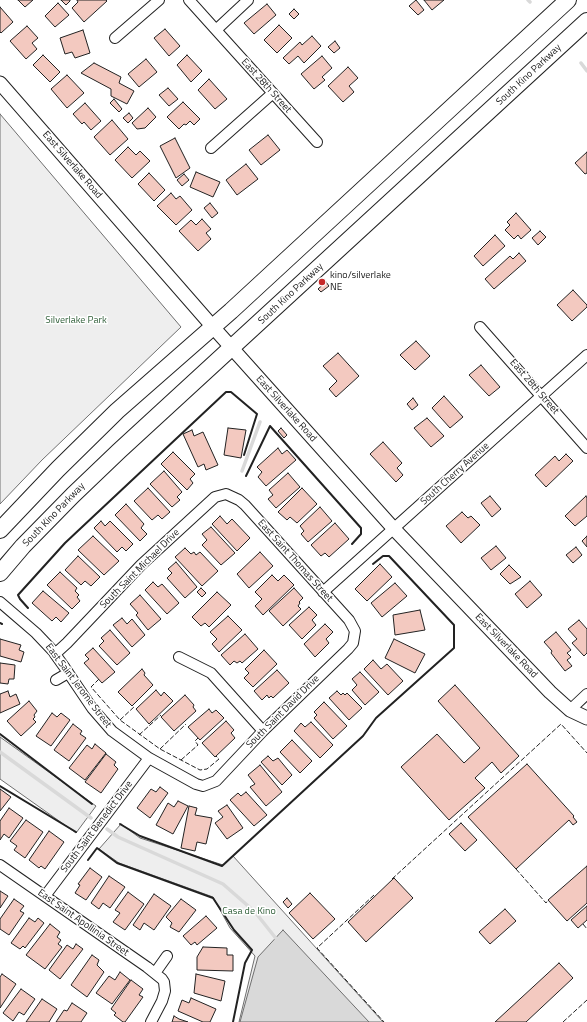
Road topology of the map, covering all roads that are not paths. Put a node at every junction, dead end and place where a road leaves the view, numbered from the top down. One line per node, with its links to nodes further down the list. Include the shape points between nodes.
1 (159, 0): 7 (street)
2 (189, 0): 6 (street, East 28th Street)
3 (248, 0): 6 (street)
4 (568, 0): 13 (main road)
5 (587, 21): 14 (main road, South Kino Parkway)
6 (215, 28): 9 (street, East 28th Street)
7 (115, 38)
8 (0, 83): 13 (street, East Silverlake Road)
9 (273, 93): 10 (street, East 28th Street); 11 (street)
10 (317, 142)
11 (211, 148)
12 (480, 326): 16 (street, East 28th Street)
13 (212, 327): 14 (street, East Silverlake Road); 20 (main road, via 117,411)
14 (232, 348): 19 (street, East Silverlake Road); 21 (main road, South Kino Parkway, via 78,489)
15 (587, 354): 16 (street, South Cherry Avenue)
16 (541, 396): 17 (street, East 28th Street); 19 (street, South Cherry Avenue)
17 (587, 448)
18 (229, 492): 22 (street, East Saint Thomas Street, via 245,505); 25 (street, South Saint Michael Drive, via 215,497 141,565)
19 (394, 529): 22 (street, South Cherry Avenue); 30 (street, East Silverlake Road)
20 (0, 530)
21 (0, 573)
22 (323, 592): 24 (street, East Saint Thomas Street)
23 (0, 602): 25 (street, East Saint Jerome Street, via 36,633)
24 (359, 631): 32 (street, South Saint David Drive, via 348,649)
25 (55, 654): 27 (street, East Saint Jerome Street)
26 (179, 657): 32 (street, via 211,673)
27 (68, 673): 28 (street); 33 (street, East Saint Jerome Street, via 92,708 112,730)
28 (56, 680)
29 (587, 694): 30 (street)
30 (570, 710): 31 (street, East Silverlake Road)
31 (587, 718)
32 (263, 731): 34 (street, South Saint David Drive, via 216,781)
33 (149, 758): 34 (street, East Saint Jerome Street); 36 (street, South Saint Benedict Drive)
34 (203, 786)
35 (0, 865): 36 (street, East Saint Apollinia Street)
36 (45, 896): 38 (street, East Saint Apollinia Street)
37 (167, 956): 38 (street)
38 (155, 973): 39 (street, East Saint Apollinia Street, via 164,982 165,991)
39 (152, 1022)

